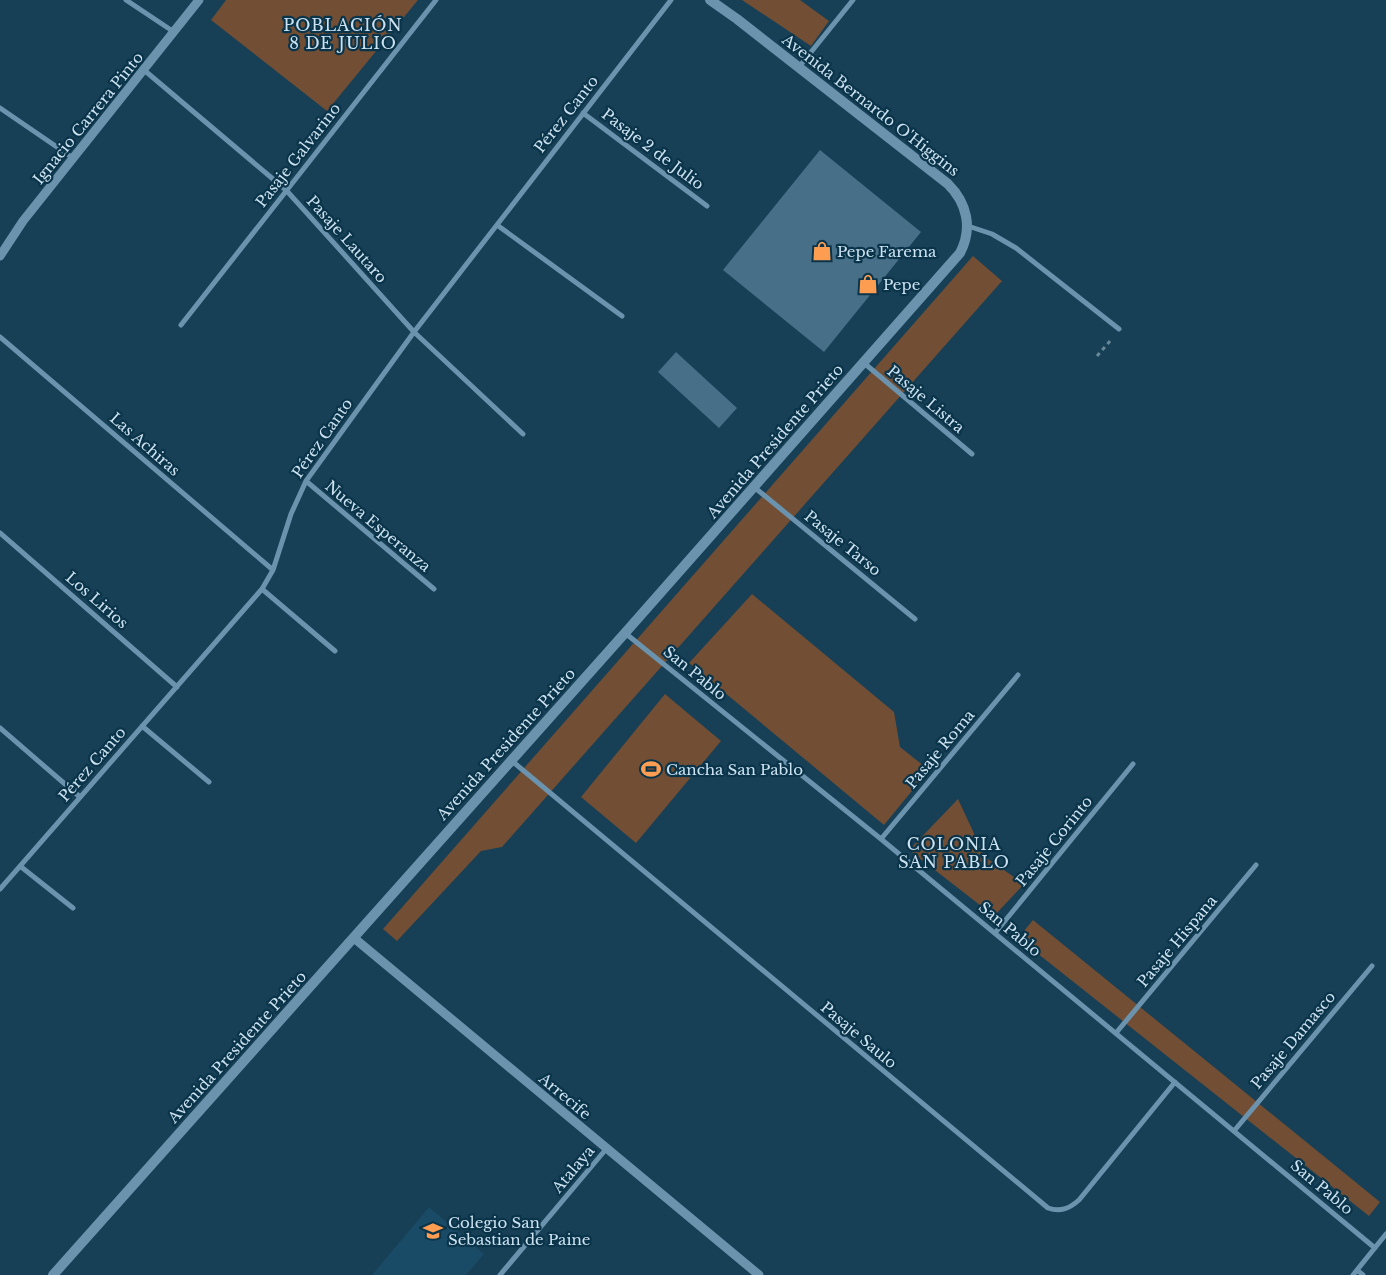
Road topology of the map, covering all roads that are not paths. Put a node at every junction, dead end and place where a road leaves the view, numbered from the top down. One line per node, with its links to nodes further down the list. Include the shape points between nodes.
1 (126, 0): 7 (street)
2 (199, 0): 7 (street, Ignacio Carrera Pinto)
3 (436, 0): 13 (street, Pasaje Galvarino)
4 (671, 0): 11 (street, Pérez Canto)
5 (710, 0): 8 (main road, Avenida Bernardo O'Higgins)
6 (852, 0): 8 (street)
7 (174, 32): 9 (street, Ignacio Carrera Pinto)
8 (799, 67): 16 (main road, Avenida Bernardo O'Higgins, via 948,184 962,203)
9 (144, 70): 12 (street, Ignacio Carrera Pinto); 13 (street, Pasaje Lautaro)
10 (0, 108): 12 (street)
11 (583, 113): 14 (street, Pasaje 2 de Julio); 15 (street, Pérez Canto)
12 (73, 158): 17 (street, Ignacio Carrera Pinto)
13 (286, 190): 19 (street, Pasaje Galvarino); 21 (street, Pasaje Lautaro)
14 (707, 206)
15 (497, 225): 18 (street); 21 (street, Pérez Canto)
16 (968, 226): 20 (street, via 992,234 1016,248); 23 (main road, Avenida Presidente Prieto, via 960,253)
17 (0, 256)
18 (622, 316)
19 (181, 325)
20 (1119, 329)
21 (414, 332): 24 (street, Pasaje Lautaro); 26 (street, Pérez Canto)
22 (0, 337): 29 (street, Las Achiras)
23 (864, 363): 25 (street, Pasaje Listra); 27 (main road, Avenida Presidente Prieto)
24 (523, 434)
25 (972, 454)
26 (306, 481): 29 (street, Pérez Canto, via 291,514); 31 (street, Nueva Esperanza)
27 (754, 487): 32 (street, Pasaje Tarso); 33 (main road, Avenida Presidente Prieto)
28 (0, 533): 36 (street, Los Lirios)
29 (273, 570): 30 (street, Pérez Canto)
30 (262, 589): 34 (street); 36 (street, Pérez Canto)
31 (434, 590)
32 (915, 619)
33 (625, 633): 39 (main road, Avenida Presidente Prieto); 43 (street, San Pablo)
34 (335, 651)
35 (1018, 675): 43 (street, Pasaje Roma)
36 (177, 686): 37 (street, Pérez Canto)
37 (142, 726): 41 (street); 42 (street, Pérez Canto)
38 (0, 728): 42 (street)
39 (512, 761): 49 (main road, Avenida Presidente Prieto); 52 (street, Pasaje Saulo, via 1048,1208 1068,1209 1079,1200)
40 (1133, 764): 48 (street, Pasaje Corinto)
41 (209, 782)
42 (80, 797): 45 (street, Pérez Canto)
43 (881, 839): 48 (street, San Pablo)
44 (1256, 865): 51 (street, Pasaje Hispana)
45 (20, 866): 46 (street, Pérez Canto); 47 (street)
46 (0, 889)
47 (73, 908)
48 (995, 933): 51 (street, San Pablo)
49 (354, 938): 54 (street, Arrecife); 58 (main road, Avenida Presidente Prieto)
50 (1372, 966): 53 (street, Pasaje Damasco)
51 (1116, 1033): 52 (street, San Pablo)
52 (1175, 1082): 53 (street, San Pablo)
53 (1234, 1131): 56 (street, San Pablo)
54 (607, 1148): 59 (street, Atalaya); 60 (street, Arrecife)
55 (1386, 1234): 56 (street)
56 (1375, 1248): 57 (street)
57 (1357, 1270): 61 (street); 62 (street)
58 (54, 1275)
59 (500, 1275)
60 (759, 1275)
61 (1353, 1275)
62 (1363, 1275)

